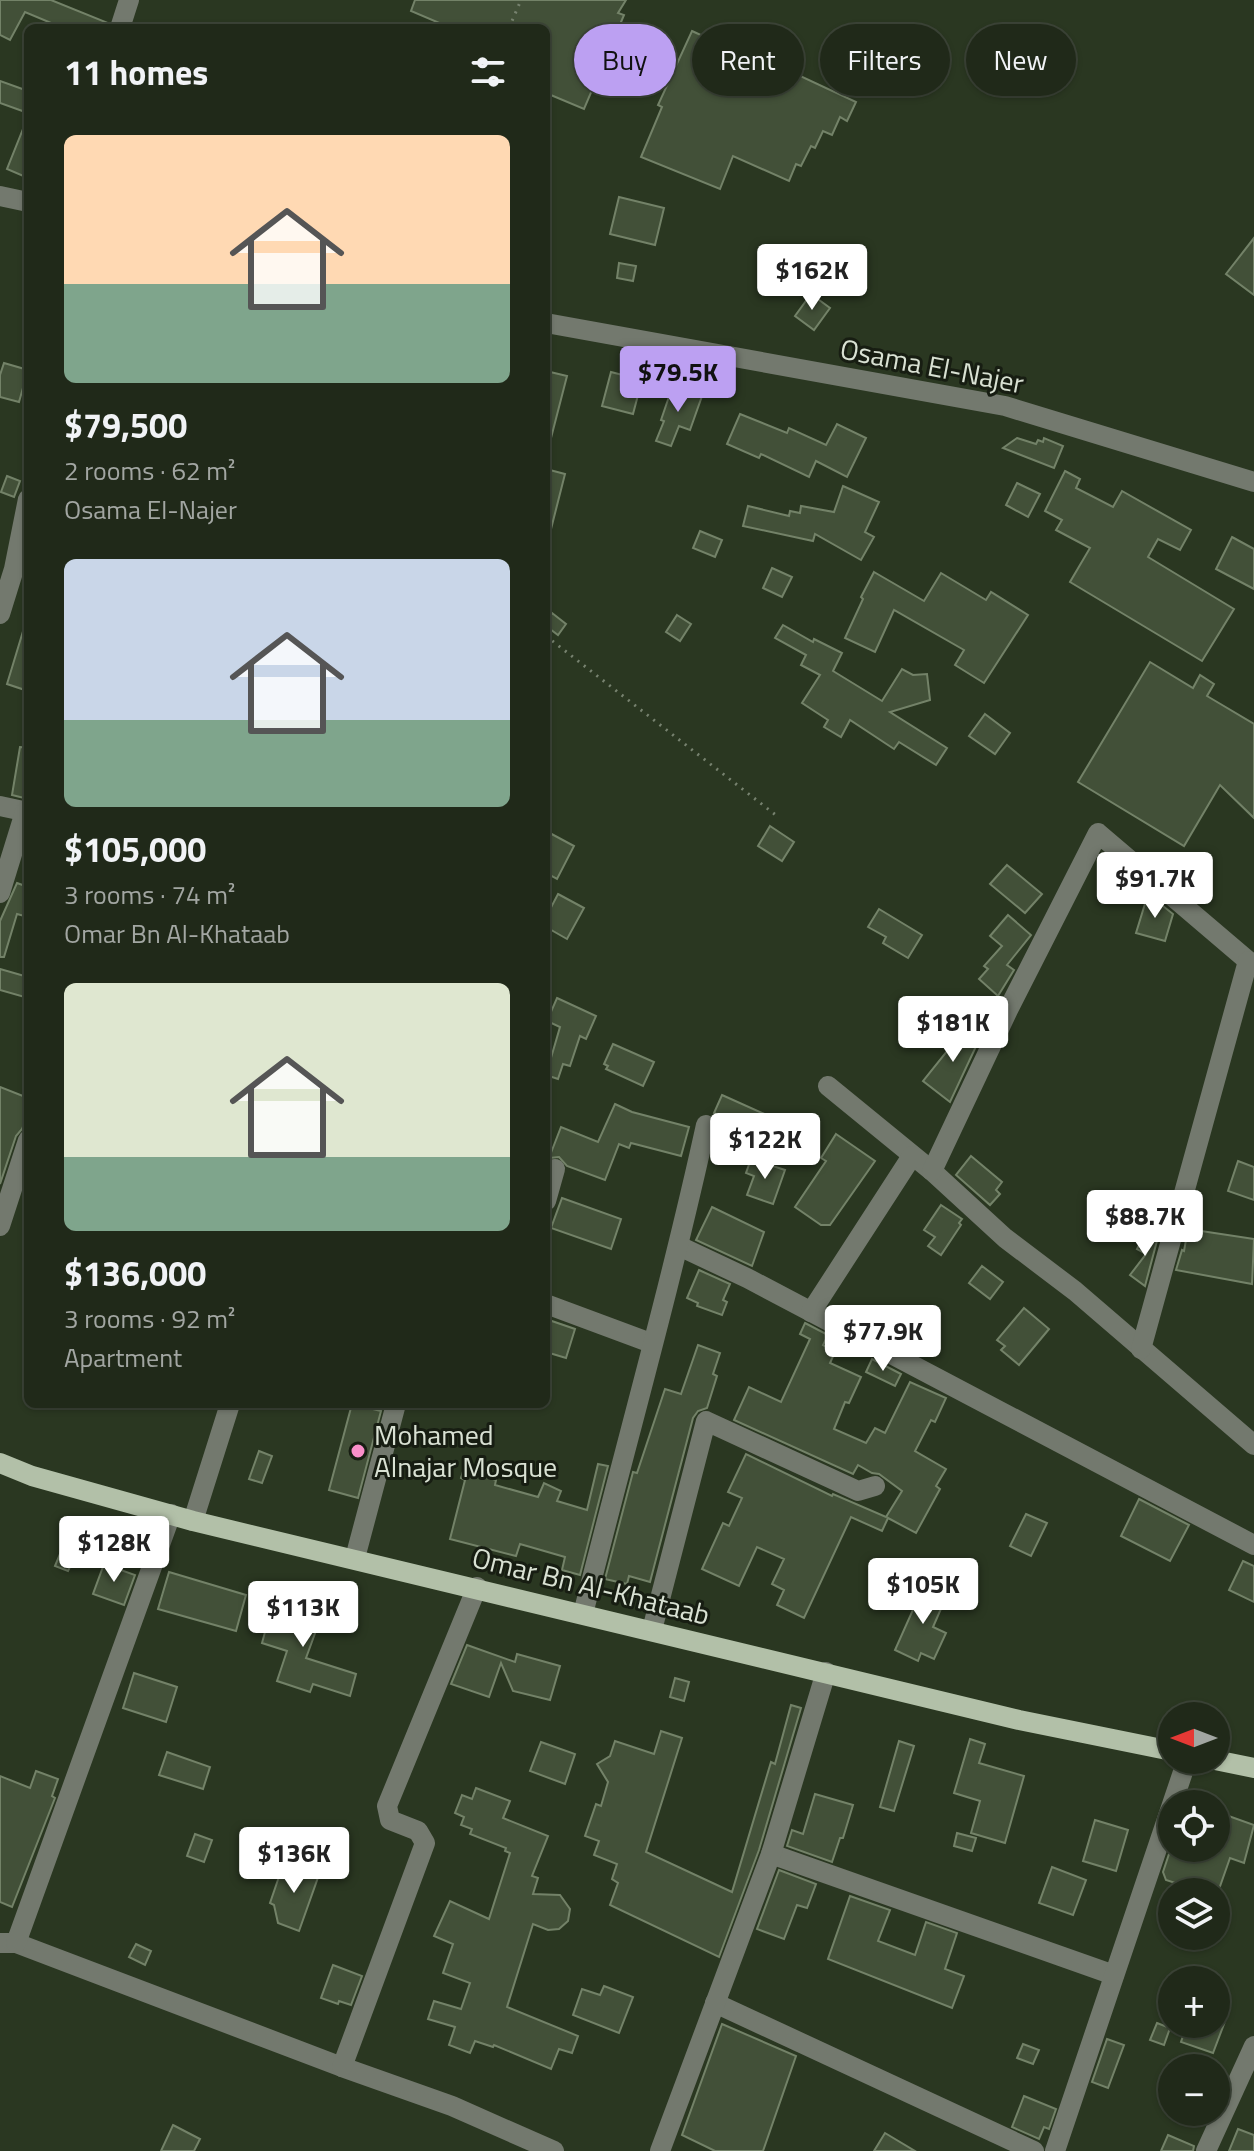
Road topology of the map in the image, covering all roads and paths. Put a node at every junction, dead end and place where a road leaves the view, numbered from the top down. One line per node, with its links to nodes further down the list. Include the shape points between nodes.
1 (129, 0): 3 (street)
2 (521, 0): 4 (path)
3 (121, 24)
4 (511, 24)
5 (0, 196): 6 (street)
6 (24, 201)
7 (550, 324): 8 (street, Osama El-Najer, via 1005,406)
8 (1254, 482)
9 (24, 519): 10 (street)
10 (0, 614)
11 (550, 639): 14 (path)
12 (0, 806): 13 (street)
13 (24, 812)
14 (777, 816)
15 (24, 818): 16 (street)
16 (0, 893)
17 (1251, 964): 23 (street, via 1098,833); 30 (street)
18 (828, 1086): 21 (street)
19 (706, 1125): 26 (street)
20 (24, 1152): 25 (street)
21 (912, 1156): 23 (street); 28 (street)
22 (555, 1169): 24 (street)
23 (932, 1171): 30 (street)
24 (550, 1187)
25 (0, 1226)
26 (679, 1246): 28 (street); 29 (street)
27 (550, 1305): 29 (street)
28 (811, 1312): 38 (street)
29 (651, 1343): 41 (street)
30 (1141, 1349): 33 (street)
31 (229, 1408): 37 (street)
32 (395, 1408): 39 (street)
33 (1254, 1445)
34 (0, 1463): 36 (main road, Omar Bn Al-Khataab)
35 (875, 1486): 42 (street, via 858,1491 706,1421)
36 (171, 1514): 37 (main road, Omar Bn Al-Khataab); 49 (street)
37 (193, 1521): 39 (main road, Omar Bn Al-Khataab)
38 (1254, 1545)
39 (355, 1558): 40 (main road, Omar Bn Al-Khataab)
40 (477, 1587): 41 (main road, Omar Bn Al-Khataab); 53 (street, via 387,1806 390,1820 418,1831 425,1843)
41 (583, 1614): 42 (main road, Omar Bn Al-Khataab)
42 (652, 1630): 43 (main road, Omar Bn Al-Khataab)
43 (826, 1672): 44 (main road, Omar Bn Al-Khataab); 48 (street)
44 (1158, 1748)
45 (1230, 1763): 46 (main road)
46 (1254, 1768)
47 (1182, 1774): 50 (street)
48 (771, 1854): 50 (street); 51 (street)
49 (8, 1943): 53 (street)
50 (1114, 1975): 57 (street)
51 (715, 2003): 55 (street); 56 (street)
52 (1254, 2046): 58 (street)
53 (342, 2067): 54 (street, via 452,2106)
54 (554, 2151)
55 (660, 2151)
56 (1034, 2151)
57 (1055, 2151)
58 (1206, 2151)

